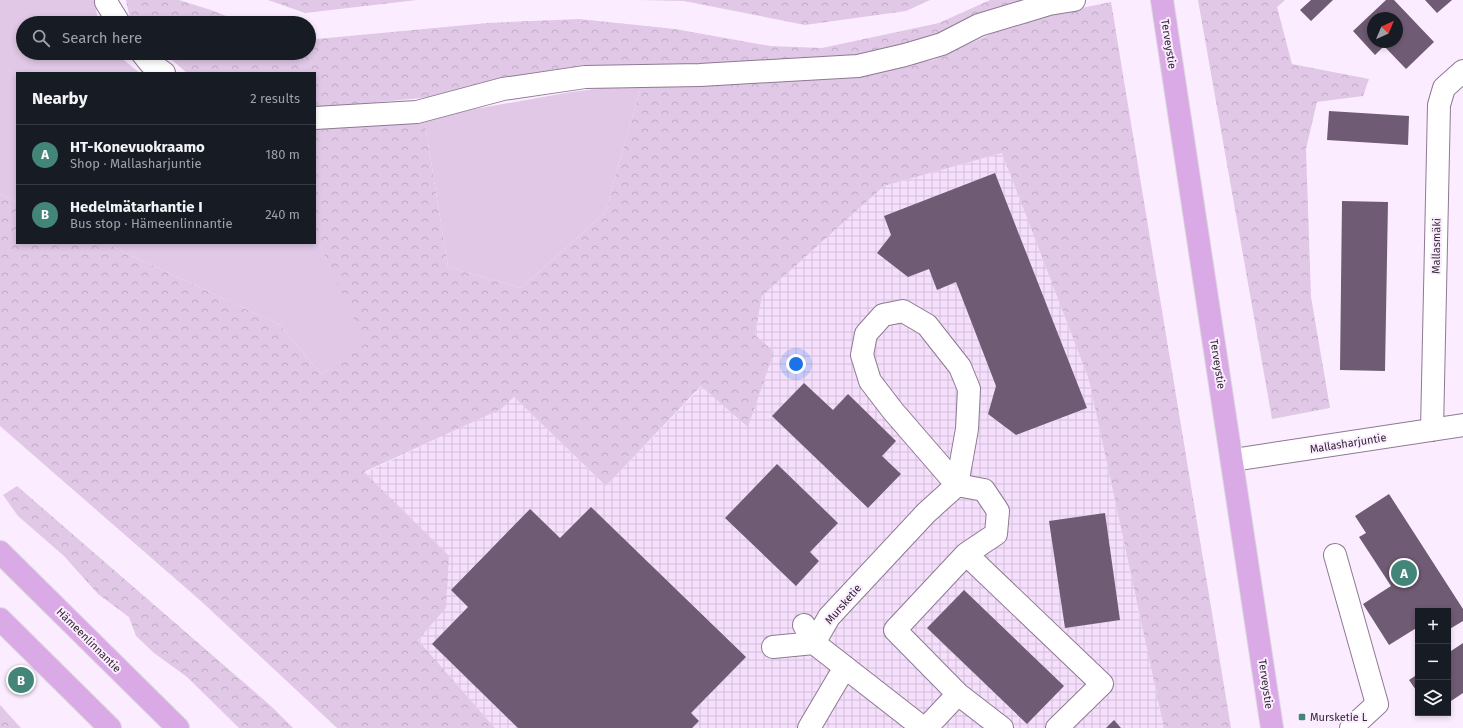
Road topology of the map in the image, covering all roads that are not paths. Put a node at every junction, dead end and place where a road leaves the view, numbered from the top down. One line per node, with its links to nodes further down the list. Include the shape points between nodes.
1 (1074, 0): 8 (street, via 1049,4 980,25 942,44 858,66 700,76 585,77 503,89 417,112)
2 (1162, 0): 11 (main road, Terveystie)
3 (106, 2): 4 (street)
4 (115, 16)
5 (148, 60): 7 (street)
6 (1463, 71): 10 (street, Mallasmäki, via 1444,88 1439,105)
7 (163, 72)
8 (316, 118)
9 (1463, 425): 10 (street, Mallasharjuntie)
10 (1432, 430): 11 (street, Mallasharjuntie)
11 (1233, 460): 27 (main road, Terveystie)
12 (957, 485): 12 (street, via 967,429 969,389 960,367 927,325 904,311 883,315 866,334 862,355 870,381 892,411); 14 (street, via 984,490 998,511 996,534); 17 (street, Mursketie, via 926,513 829,617)
13 (0, 552): 22 (main road, Hämeenlinnantie)
14 (966, 554): 20 (street, via 895,630); 26 (street, via 1102,684)
15 (1335, 555): 28 (street, via 1378,704)
16 (0, 619): 21 (main road)
17 (809, 634): 18 (street); 19 (street)
18 (773, 647)
19 (845, 667): 23 (street); 24 (street)
20 (958, 694): 24 (street); 25 (street)
21 (110, 728)
22 (178, 728)
23 (809, 728)
24 (925, 728)
25 (1002, 728)
26 (1057, 728)
27 (1272, 728)
28 (1351, 728)

